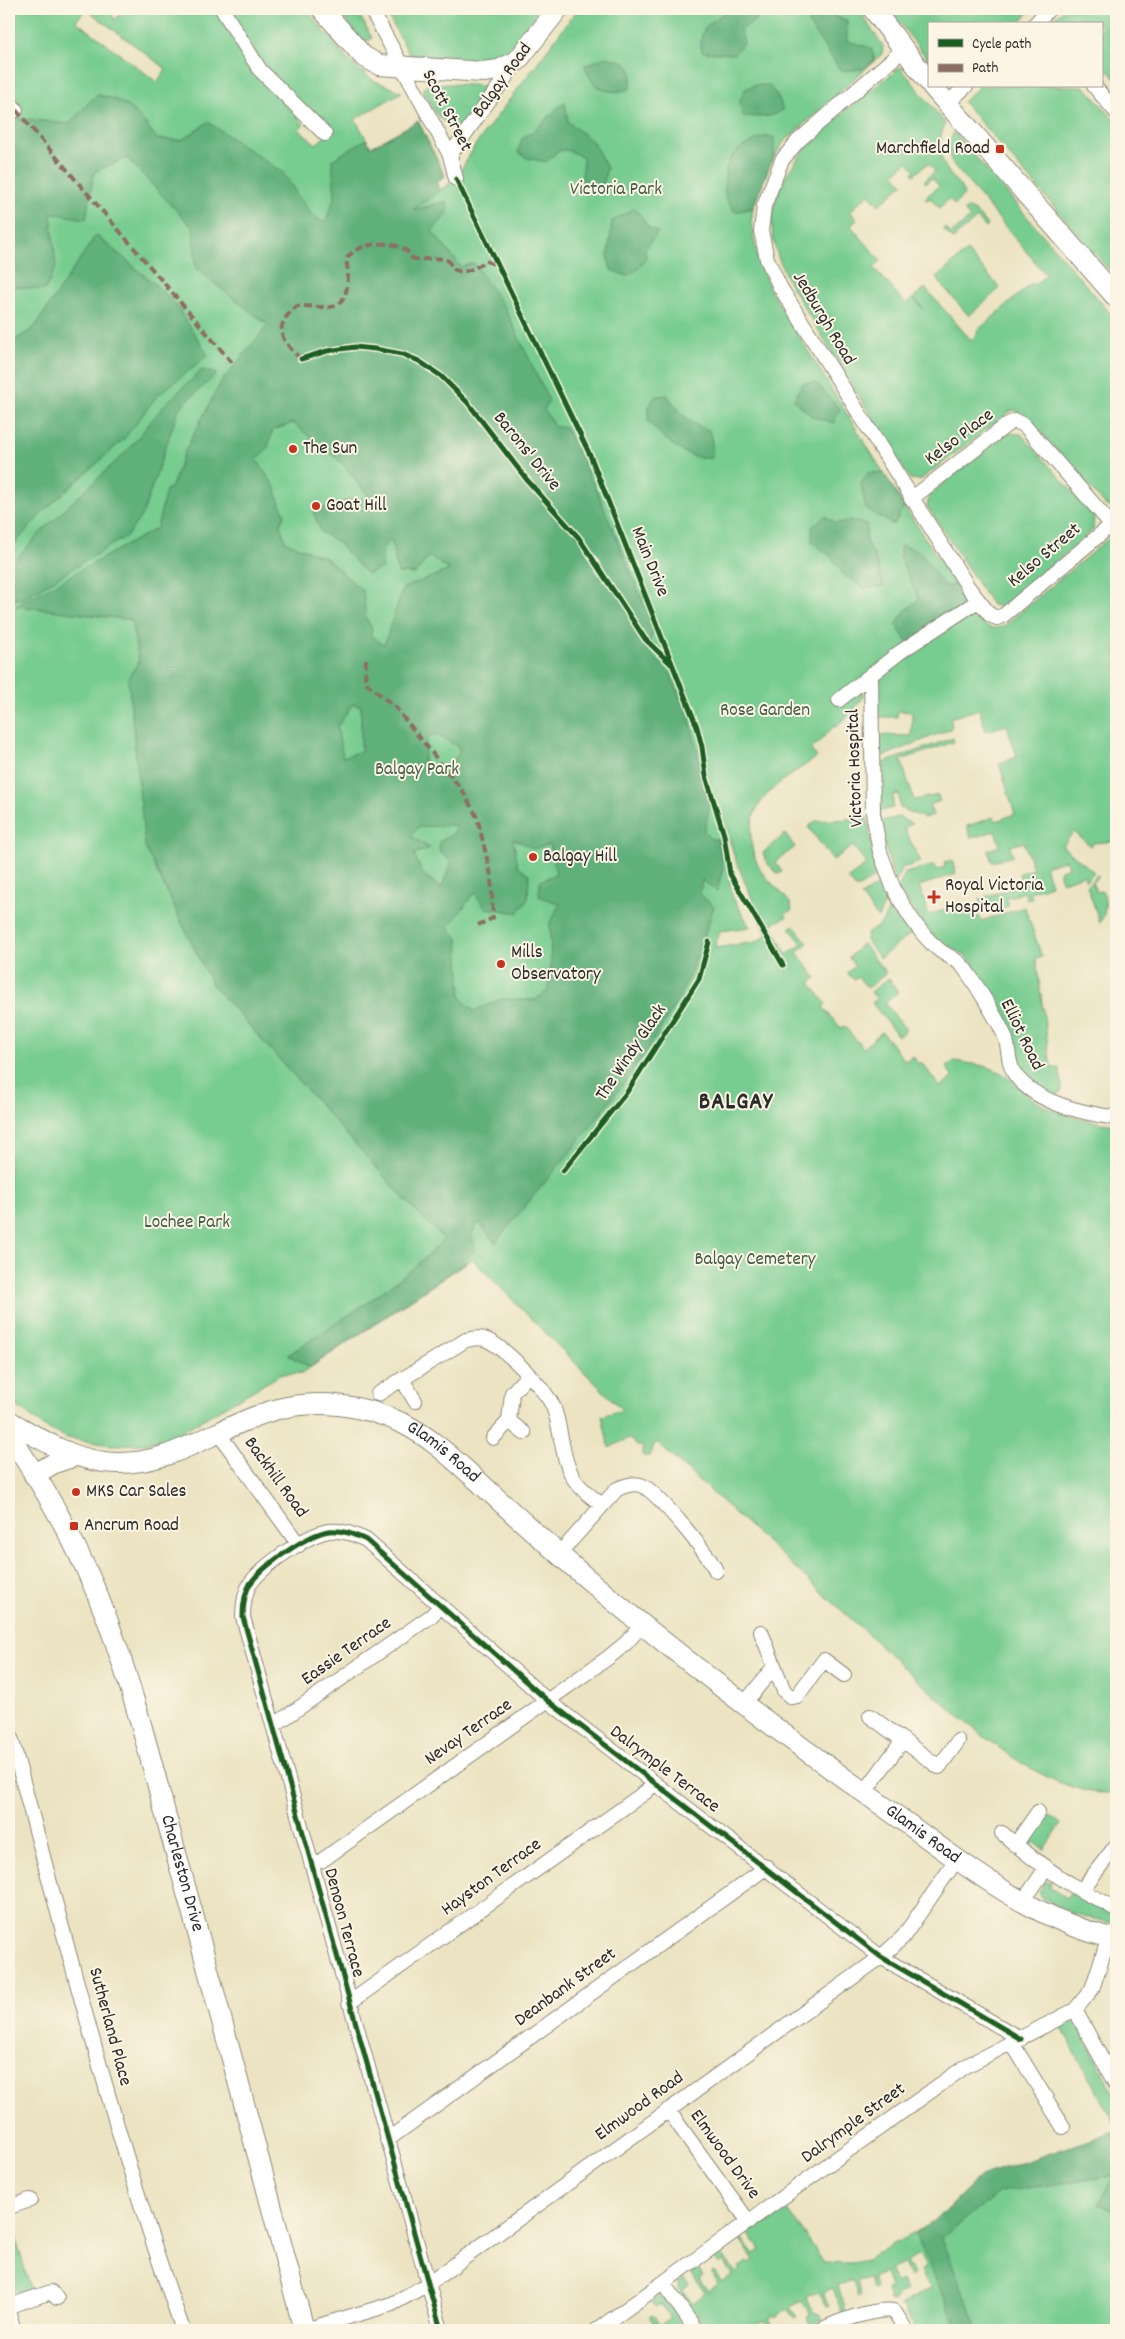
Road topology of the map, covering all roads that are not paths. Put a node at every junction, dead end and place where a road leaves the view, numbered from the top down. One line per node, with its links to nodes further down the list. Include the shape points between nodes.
1 (222, 9): 17 (street, via 260,70)
2 (322, 9): 10 (street, via 364,56 379,65)
3 (371, 9): 10 (street, Scott Street)
4 (558, 9): 9 (street, Balgay Road)
5 (873, 9): 8 (street)
6 (1049, 9): 7 (street)
7 (1039, 22)
8 (903, 50): 11 (street); 21 (street, Jedburgh Road, via 798,140 782,160 764,206 761,231 767,259 780,287)
9 (517, 61): 10 (street, via 499,70 484,72); 18 (street, Balgay Road)
10 (402, 68): 18 (street, Scott Street)
11 (928, 81)
12 (934, 88): 15 (street)
13 (964, 88): 15 (street)
14 (1096, 88): 16 (street)
15 (947, 104): 20 (street)
16 (1116, 112)
17 (325, 134)
18 (450, 155): 19 (street, Scott Street)
19 (456, 179)
20 (1116, 297)
21 (911, 499): 22 (street, Kelso Place, via 1015,421 1024,425); 23 (street, Jedburgh Road)
22 (1114, 523): 24 (street, Kelso Street)
23 (978, 601): 24 (street, Jedburgh Road); 25 (street)
24 (997, 618)
25 (871, 674): 26 (street); 27 (street, Victoria Hospital, via 873,813 880,852 894,890 911,917 937,948)
26 (839, 700)
27 (964, 967): 28 (street, Elliot Road, via 1006,1039 1010,1063 1024,1085 1070,1107)
28 (1116, 1118)
29 (528, 1375): 30 (street, via 496,1346 486,1339 476,1338 466,1340); 33 (street, via 512,1393); 42 (street, via 542,1388 554,1408 567,1463 574,1478)
30 (402, 1379): 31 (street); 32 (street)
31 (378, 1394)
32 (415, 1401)
33 (509, 1421): 36 (street); 37 (street)
34 (9, 1434): 38 (street, Glamis Road); 40 (street, Charleston Drive)
35 (220, 1434): 39 (street, Glamis Road, via 179,1451 142,1461 106,1462); 43 (street, Backhill Road); 44 (street, Glamis Road, via 269,1411 295,1405 338,1405 383,1415 428,1438)
36 (524, 1434)
37 (493, 1438)
38 (47, 1443): 39 (street, Glamis Road); 40 (street)
39 (75, 1456): 41 (street)
40 (23, 1457): 41 (street, Charleston Drive)
41 (34, 1475): 88 (street, Charleston Drive, via 87,1572 127,1677)
42 (602, 1505): 44 (street); 45 (street, via 617,1489 628,1484 641,1485 654,1494 713,1563)
43 (299, 1545): 46 (street, Dalrymple Terrace, via 328,1532 353,1534 366,1540); 54 (street, Denoon Terrace, via 259,1573 243,1600 243,1617)
44 (559, 1554): 47 (street, Glamis Road)
45 (716, 1571)
46 (441, 1606): 51 (street, Dalrymple Terrace); 54 (street, Eassie Terrace)
47 (643, 1624): 51 (street, Nevay Terrace, via 609,1657); 52 (street, Glamis Road)
48 (761, 1632): 49 (street)
49 (774, 1667): 50 (street, via 784,1692 791,1697 798,1696 824,1660); 52 (street)
50 (844, 1675)
51 (548, 1700): 58 (street, Dalrymple Terrace); 65 (street, Nevay Terrace, via 321,1861)
52 (744, 1704): 59 (street, Glamis Road)
53 (870, 1716): 57 (street)
54 (273, 1726): 65 (street, Denoon Terrace)
55 (9, 1730): 87 (street, Sutherland Place, via 129,2169)
56 (961, 1737): 57 (street, via 939,1767)
57 (903, 1740): 59 (street)
58 (654, 1782): 66 (street, Dalrymple Terrace); 73 (street, Hayston Terrace, via 647,1791)
59 (864, 1793): 64 (street, Glamis Road)
60 (1038, 1812): 62 (street)
61 (1002, 1833): 62 (street)
62 (1015, 1845): 67 (street)
63 (1116, 1849): 68 (street)
64 (957, 1859): 69 (street, Glamis Road); 72 (street, Elmwood Road, via 904,1937)
65 (311, 1863): 73 (street, Denoon Terrace)
66 (767, 1867): 72 (street, Dalrymple Terrace); 79 (street, Deanbank Street)
67 (1046, 1868): 68 (street); 69 (street)
68 (1081, 1891): 70 (street)
69 (1022, 1902): 71 (street, Glamis Road, via 1078,1928)
70 (1116, 1910)
71 (1112, 1938): 74 (street, Dalrymple Street, via 1092,1989)
72 (881, 1957): 75 (street, Dalrymple Terrace); 77 (street, Elmwood Road)
73 (349, 2003): 79 (street, Denoon Terrace)
74 (1075, 2010): 75 (street, Dalrymple Street); 76 (street)
75 (1016, 2041): 78 (street); 82 (street, Dalrymple Street, via 966,2066)
76 (1116, 2085)
77 (668, 2110): 82 (street, Elmwood Drive); 84 (street, Elmwood Road)
78 (1063, 2127)
79 (387, 2140): 84 (street, Denoon Terrace)
80 (30, 2200): 81 (street)
81 (9, 2207)
82 (749, 2222): 83 (street, Dalrymple Street)
83 (662, 2283): 90 (street, Dalrymple Street); 91 (street)
84 (428, 2284): 88 (street, Elmwood Road, via 392,2304); 89 (street, Denoon Terrace)
85 (57, 2298): 86 (street, via 51,2292)
86 (9, 2306)
87 (183, 2330)
88 (304, 2330)
89 (441, 2330)
90 (597, 2330)
91 (696, 2330)
92 (821, 2330): 93 (street, via 885,2310 894,2311)
93 (906, 2330)

